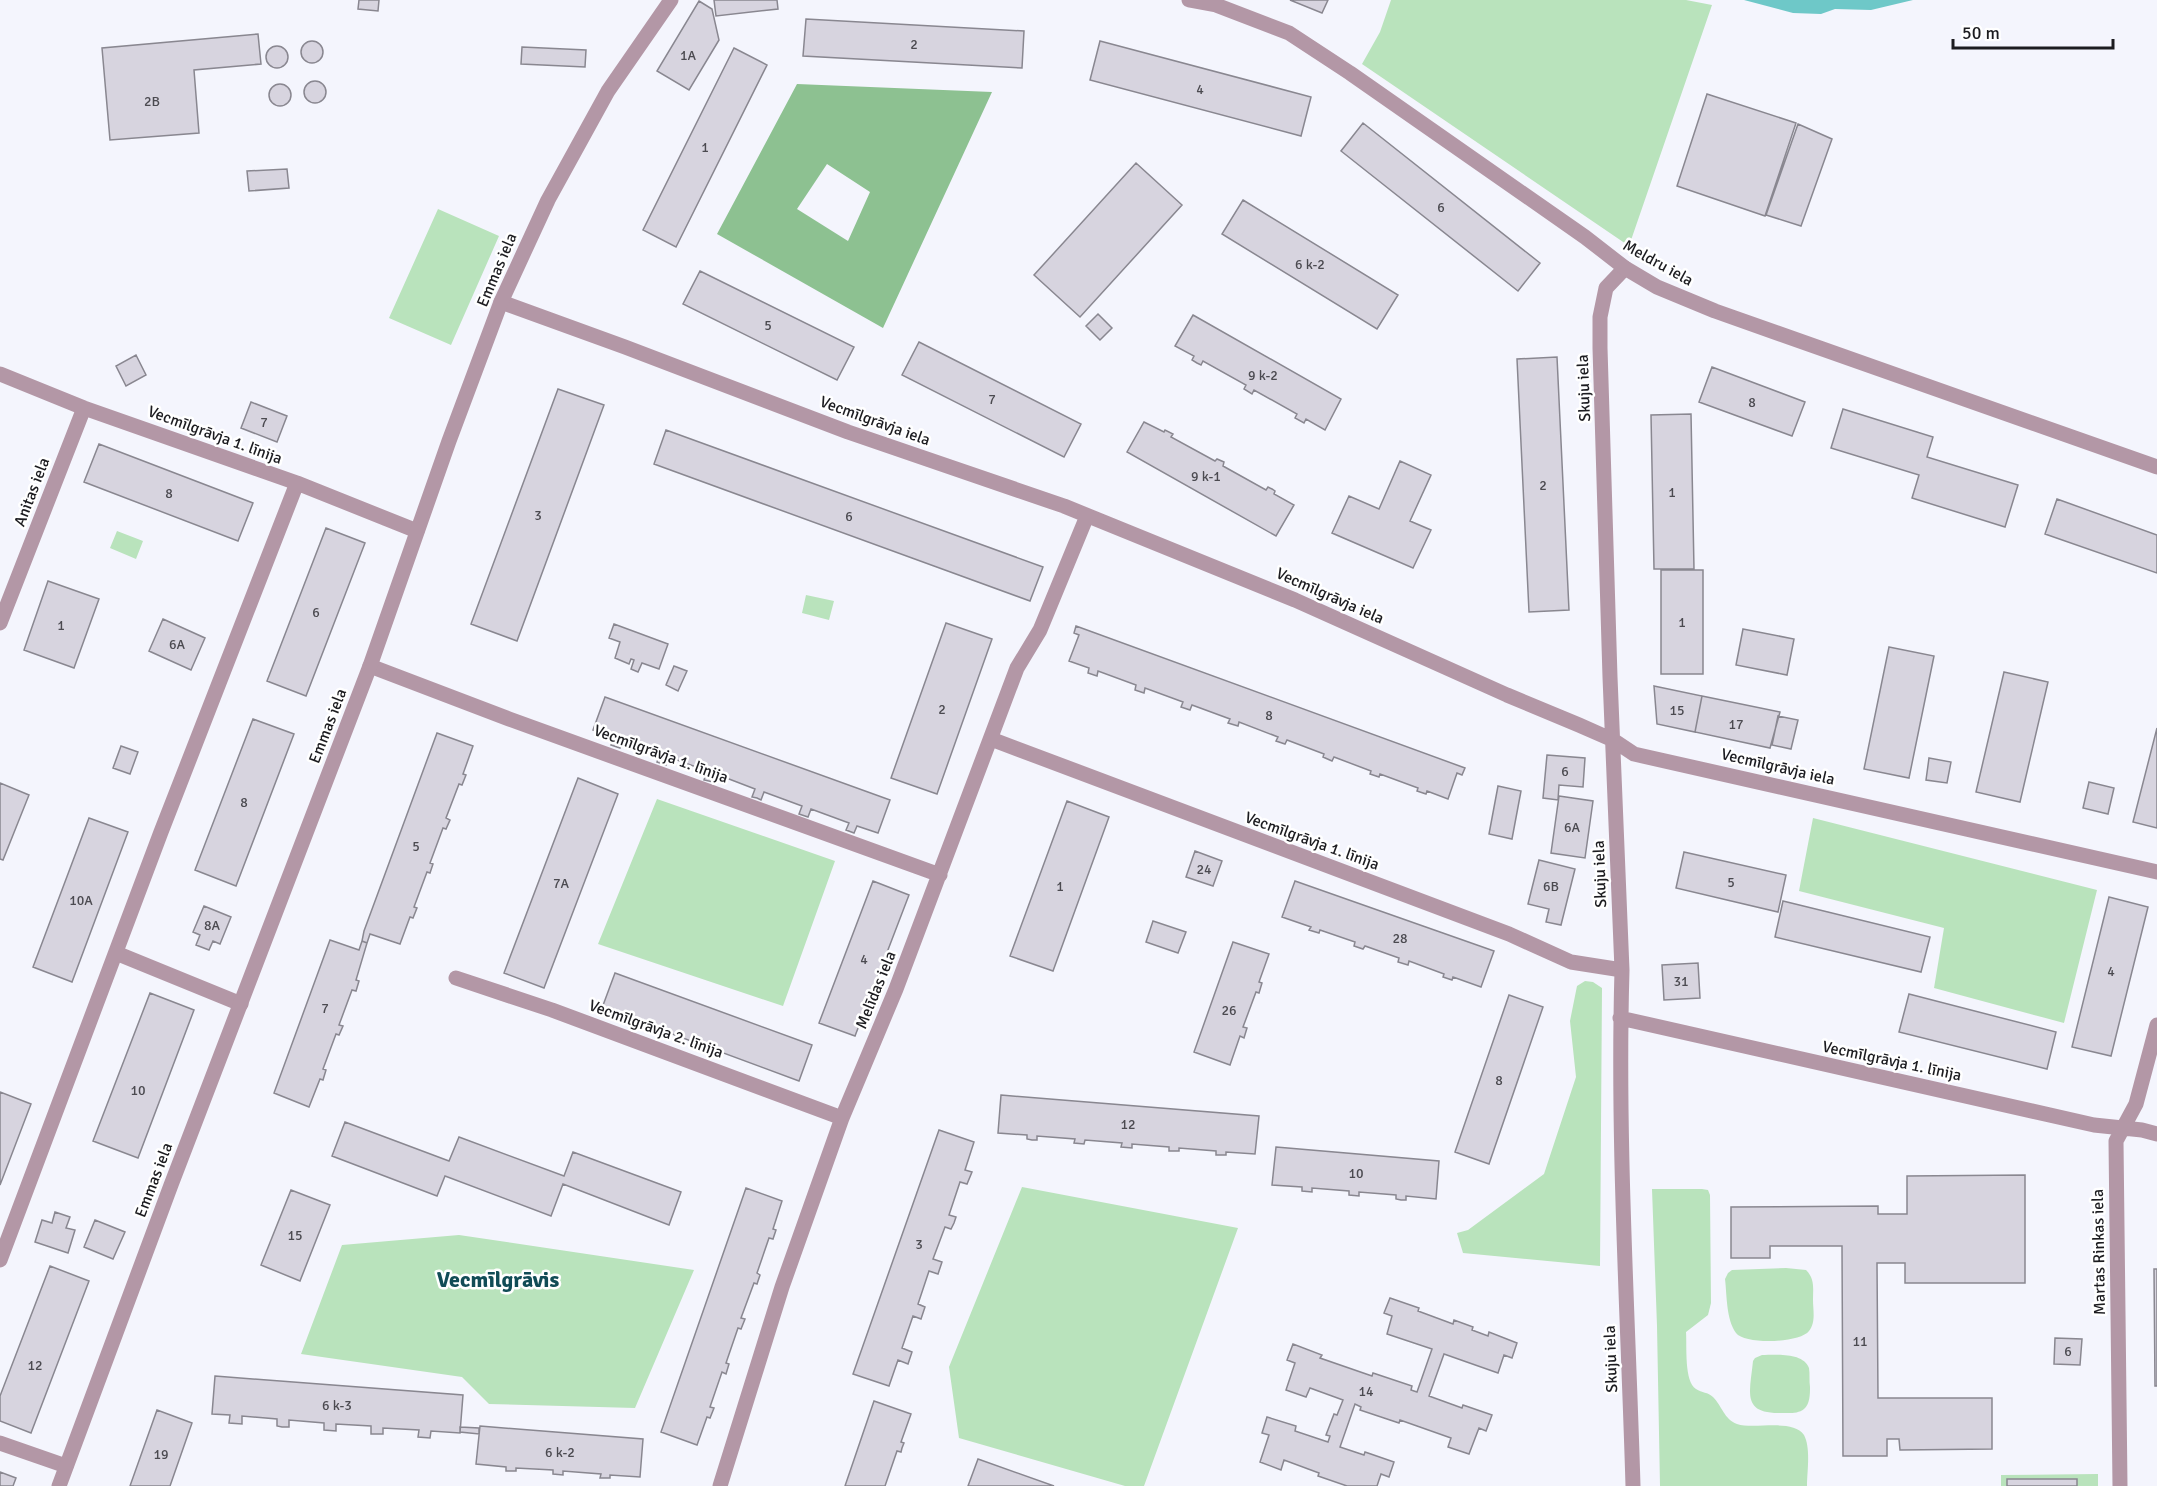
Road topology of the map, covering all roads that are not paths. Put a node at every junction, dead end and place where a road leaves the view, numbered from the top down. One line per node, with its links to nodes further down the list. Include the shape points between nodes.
1 (671, 0): 4 (street, Emmas iela, via 608,91 548,200)
2 (1189, 0): 3 (street, Meldru iela, via 1216,5 1289,33)
3 (1625, 268): 7 (street, Meldru iela, via 1657,287 1715,311); 14 (street, Skuju iela, via 1606,288 1600,316)
4 (501, 302): 9 (street, Vecmīlgrāvja iela, via 848,432); 10 (street, Emmas iela)
5 (0, 374): 6 (street, Vecmīlgrāvja 1. līnija)
6 (84, 408): 8 (street, Vecmīlgrāvja 1. līnija); 11 (street, Anitas iela)
7 (2157, 468)
8 (297, 483): 10 (street, Vecmīlgrāvja 1. līnija); 17 (street)
9 (1087, 516): 13 (street, Melīdas iela, via 1040,630 1017,668); 14 (street, Vecmīlgrāvja iela, via 1295,600)
10 (417, 531): 12 (street, Emmas iela)
11 (0, 622)
12 (370, 666): 16 (street, Vecmīlgrāvja 1. līnija); 20 (street, Emmas iela)
13 (991, 739): 16 (street, Melīdas iela); 18 (street, Vecmīlgrāvja 1. līnija, via 1509,934 1571,962)
14 (1613, 740): 15 (street, Vecmīlgrāvja iela, via 1634,754); 18 (street, Skuju iela)
15 (2157, 872)
16 (940, 875): 23 (street, Melīdas iela)
17 (116, 953): 20 (street); 26 (street)
18 (1622, 970): 21 (street, Skuju iela)
19 (456, 978): 23 (street, Vecmīlgrāvja 2. līnija)
20 (241, 1004): 28 (street, Emmas iela)
21 (1620, 1018): 24 (street, Vecmīlgrāvja 1. līnija, via 2094,1125); 31 (street, Skuju iela)
22 (2157, 1025): 24 (street, Martas Rinkas iela, via 2136,1104)
23 (842, 1118): 30 (street, Melīdas iela, via 782,1287)
24 (2122, 1128): 25 (street, Vecmīlgrāvja 1. līnija); 32 (street, Martas Rinkas iela, via 2116,1141)
25 (2157, 1134)
26 (0, 1260)
27 (0, 1443): 28 (street)
28 (66, 1466): 29 (street, Emmas iela)
29 (59, 1486)
30 (720, 1486)
31 (1633, 1486)
32 (2120, 1486)

